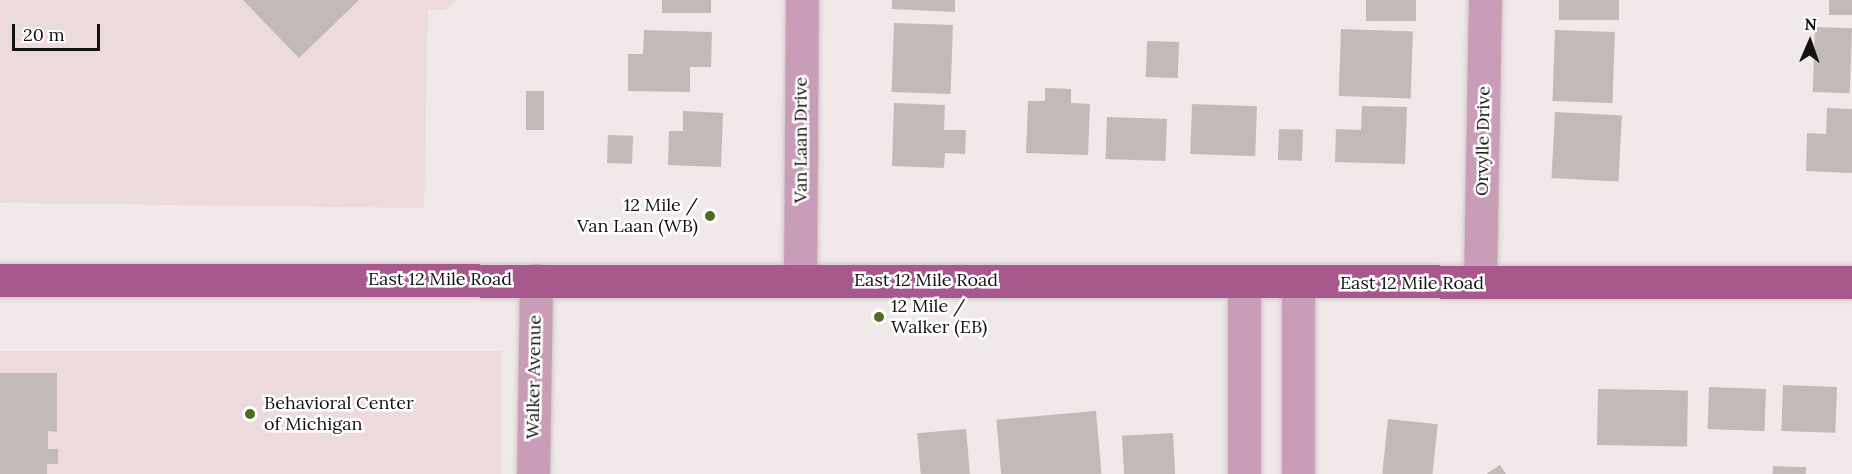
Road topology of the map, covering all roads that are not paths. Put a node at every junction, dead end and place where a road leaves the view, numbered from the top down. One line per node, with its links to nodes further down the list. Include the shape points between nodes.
1 (802, 0): 5 (street, Van Laan Drive)
2 (1485, 0): 7 (street, Orvylle Drive)
3 (0, 280): 4 (main road, East 12 Mile Road)
4 (536, 280): 5 (main road, East 12 Mile Road); 10 (street, Walker Avenue)
5 (800, 280): 6 (main road, East 12 Mile Road)
6 (1244, 282): 9 (main road, East 12 Mile Road); 11 (street)
7 (1480, 282): 8 (main road, East 12 Mile Road); 9 (main road, East 12 Mile Road)
8 (1852, 282)
9 (1298, 283): 12 (street)
10 (533, 474)
11 (1244, 474)
12 (1298, 474)

